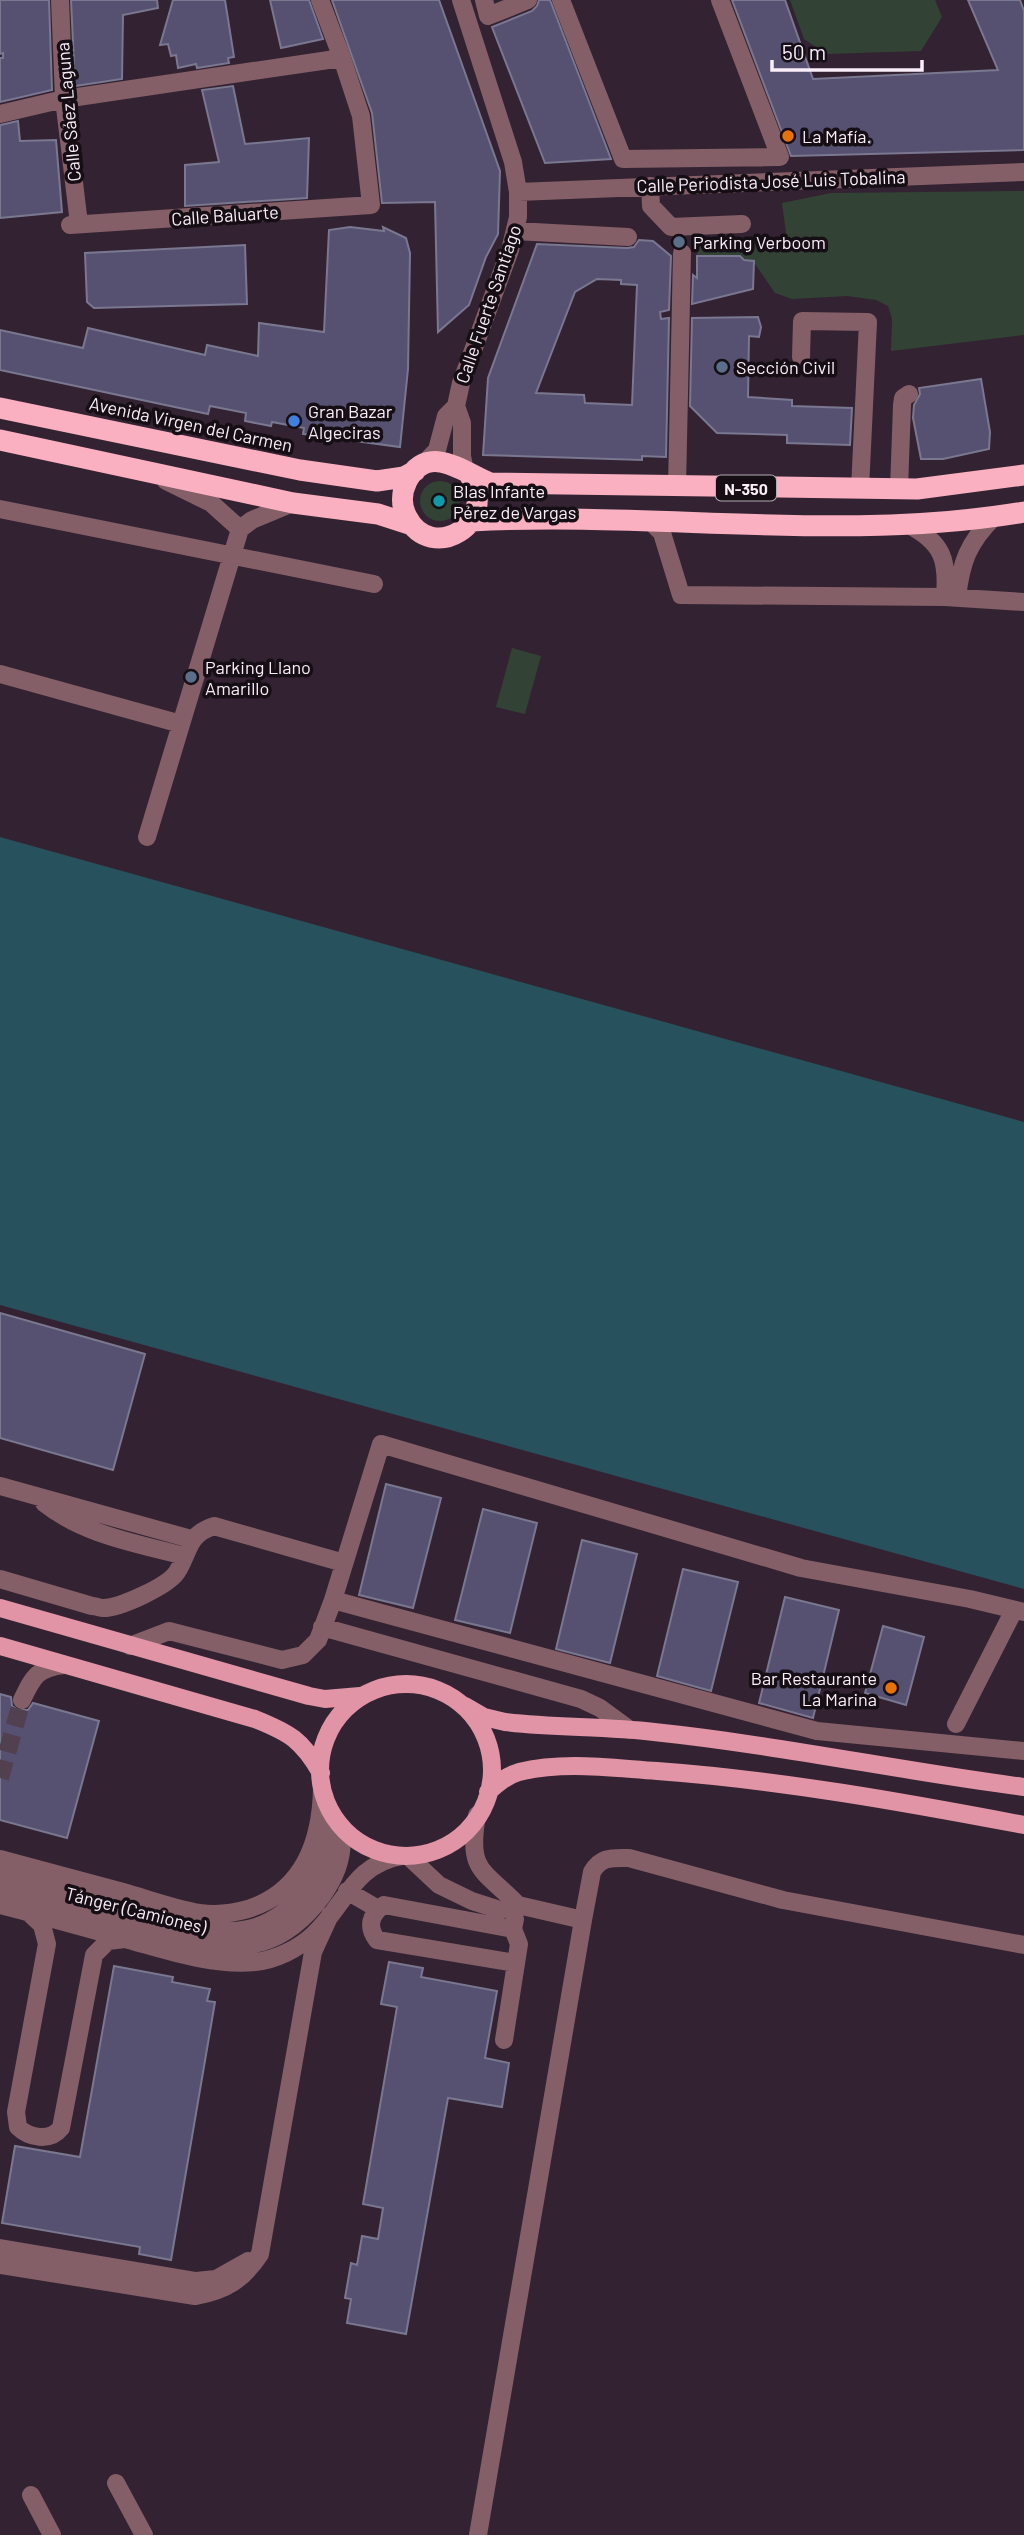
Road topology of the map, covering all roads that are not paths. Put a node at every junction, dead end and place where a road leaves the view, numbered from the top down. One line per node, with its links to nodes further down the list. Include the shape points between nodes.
1 (60, 0): 9 (street, Calle Sáez Laguna)
2 (320, 0): 8 (street)
3 (461, 0): 13 (street, Calle Fuerte Santiago, via 513,162)
4 (484, 0): 5 (street, via 488,16)
5 (528, 0)
6 (561, 0): 7 (street, via 623,159 780,157)
7 (720, 0)
8 (342, 58): 9 (street); 15 (street, Calle Baluarte, via 361,116 370,205)
9 (64, 99): 10 (street); 15 (street, Calle Sáez Laguna)
10 (0, 114)
11 (1024, 172): 12 (street, Calle Periodista José Luis Tobalina)
12 (650, 186): 13 (street, Calle Periodista José Luis Tobalina); 14 (street, via 651,206 671,227)
13 (518, 192): 16 (street, Calle Fuerte Santiago)
14 (742, 224)
15 (74, 225)
16 (515, 231): 17 (street); 21 (street, Calle Fuerte Santiago)
17 (628, 237)
18 (682, 253): 28 (street)
19 (801, 357): 29 (street, via 802,321 868,322)
20 (909, 394): 30 (street, via 902,405)
21 (456, 406): 24 (street, Calle Fuerte Santiago, via 446,416 438,450); 26 (street, Calle Fuerte Santiago, via 463,423 462,456)
22 (0, 408): 24 (highway, Avenida Virgen del Carmen / N-350, via 300,470 377,481 393,480)
23 (0, 440): 25 (highway, N-350)
24 (419, 468): 26 (highway, N-350, via 442,461); 37 (highway, via 408,478 402,497)
25 (147, 472): 31 (highway, N-350); 39 (street, via 211,503)
26 (467, 473): 28 (highway, N-350, via 490,483); 35 (highway, via 478,502)
27 (1024, 475): 30 (highway, N-350)
28 (677, 487): 29 (highway, N-350)
29 (860, 489): 30 (highway, N-350)
30 (899, 489)
31 (293, 503): 37 (highway, N-350, via 378,514); 39 (street)
32 (0, 509): 40 (street)
33 (1024, 512): 34 (highway, N-350)
34 (994, 517): 38 (highway, N-350); 42 (street, via 965,555)
35 (472, 521): 36 (highway, N-350, via 535,518); 37 (highway, N-350, via 457,534 438,538)
36 (651, 523): 38 (highway, N-350); 42 (street, via 663,533 681,595)
37 (412, 525)
38 (909, 525): 42 (street, via 938,547)
39 (240, 529): 40 (street)
40 (233, 556): 41 (street); 45 (street)
41 (374, 584)
42 (951, 598): 43 (street)
43 (1024, 602)
44 (0, 674): 45 (street)
45 (181, 724): 46 (street)
46 (147, 836)
47 (0, 1486): 48 (street)
48 (188, 1548): 49 (street, via 203,1530 214,1527); 50 (street, via 176,1573 161,1586 104,1608)
49 (344, 1563): 51 (street); 53 (street, via 381,1444 801,1568)
50 (0, 1579)
51 (333, 1600): 54 (street); 63 (street, via 817,1731)
52 (0, 1608): 56 (main road)
53 (1019, 1611): 61 (street)
54 (323, 1627): 56 (street, via 311,1648 293,1659 169,1631); 62 (street, via 581,1699)
55 (0, 1646): 57 (main road)
56 (130, 1646): 58 (main road, via 309,1696 341,1699)
57 (64, 1665): 59 (street, via 38,1672); 64 (main road, via 281,1729 301,1744)
58 (364, 1695): 60 (main road, via 408,1684 439,1690); 64 (main road, via 331,1729 321,1759)
59 (22, 1700)
60 (465, 1706): 62 (main road, via 505,1722); 66 (main road, via 489,1746)
61 (956, 1724)
62 (630, 1730): 65 (main road, via 771,1746)
63 (1024, 1751)
64 (321, 1780): 68 (main road); 71 (street, via 320,1824 301,1870 275,1898 237,1912 202,1913)
65 (1024, 1787)
66 (488, 1792): 67 (main road); 69 (main road, via 516,1773 578,1765 732,1776)
67 (477, 1815): 70 (main road, via 446,1844); 74 (street, via 474,1858 481,1871)
68 (337, 1821): 70 (main road, via 363,1846); 71 (street, Tánger (Camiones), via 320,1869 306,1891 269,1922 247,1929 212,1930 166,1921)
69 (1024, 1825)
70 (405, 1856): 72 (street, via 373,1865); 74 (street, via 439,1885 472,1901 500,1910)
71 (2, 1873)
72 (347, 1891): 75 (street); 77 (street)
73 (0, 1905): 76 (street)
74 (518, 1905): 78 (street); 79 (street)
75 (378, 1909): 79 (street, via 384,1905); 82 (street, via 370,1921 377,1940)
76 (28, 1912): 80 (street); 80 (street, via 42,1925 47,1944 16,2112 18,2127 29,2135 44,2138 61,2128 94,1955 108,1941)
77 (330, 1915): 80 (street, via 302,1944 256,1962 214,1960); 85 (street, via 313,1952)
78 (583, 1920): 81 (street, via 595,1866 607,1858 629,1858 783,1900); 91 (street)
79 (513, 1929): 82 (street, via 519,1944)
80 (125, 1939)
81 (1024, 1945)
82 (516, 1963): 83 (street)
83 (504, 2039)
84 (0, 2248): 85 (street, via 196,2281 216,2279)
85 (260, 2254): 86 (street, via 233,2284 195,2296)
86 (0, 2265)
87 (116, 2483): 90 (street)
88 (31, 2495): 89 (street)
89 (52, 2535)
90 (144, 2535)
91 (478, 2535)

